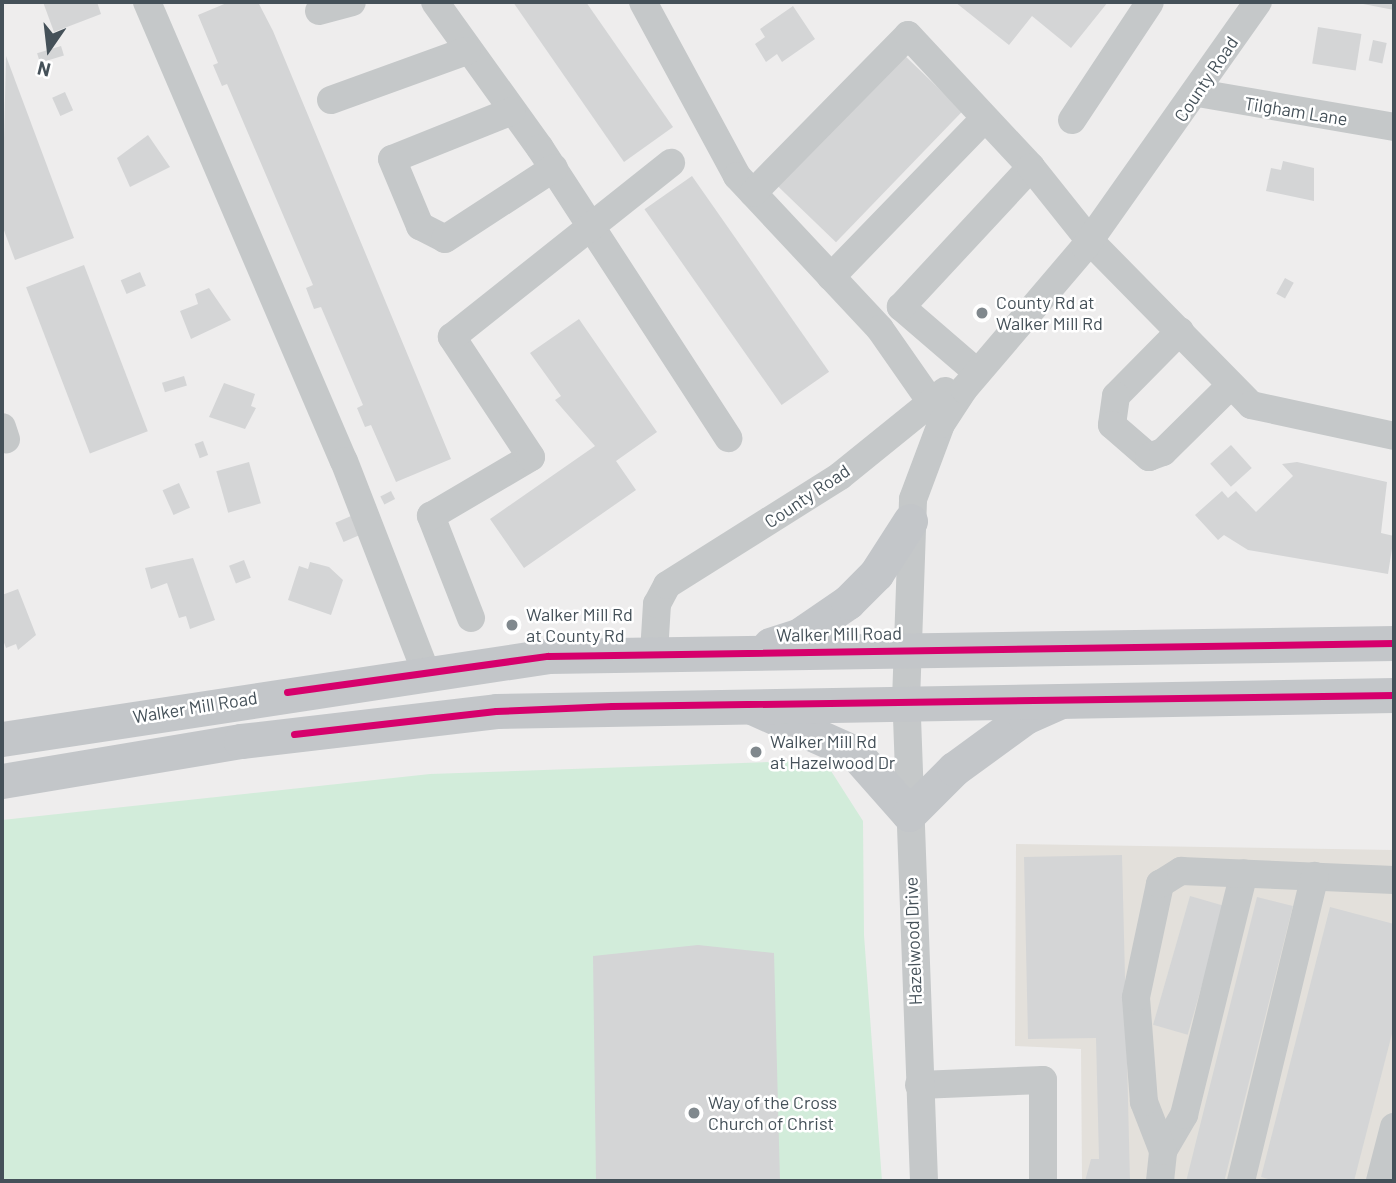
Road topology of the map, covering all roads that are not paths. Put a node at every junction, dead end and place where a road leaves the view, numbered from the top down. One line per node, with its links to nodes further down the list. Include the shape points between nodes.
1 (147, 2): 36 (street, via 344,461)
2 (352, 2): 7 (street)
3 (435, 2): 8 (street)
4 (642, 2): 18 (street, via 726,158)
5 (1150, 2): 13 (street)
6 (1258, 2): 9 (street, County Road)
7 (319, 10)
8 (466, 51): 10 (street); 11 (street)
9 (1198, 93): 14 (street, Tilgham Lane); 20 (street, County Road)
10 (331, 100)
11 (512, 111): 17 (street); 17 (street, via 392,159 420,226 445,239)
12 (985, 118): 16 (street); 18 (street, via 908,35); 21 (street)
13 (1072, 120)
14 (1394, 127)
15 (671, 163): 19 (street)
16 (1031, 167): 20 (street); 22 (street)
17 (554, 168): 19 (street)
18 (753, 192): 21 (street)
19 (590, 225): 29 (street); 31 (street, via 452,337 531,457 431,516)
20 (1090, 241): 24 (street); 25 (street, County Road)
21 (831, 277): 23 (street)
22 (901, 307): 23 (street); 25 (street)
23 (880, 329): 27 (street)
24 (1180, 331): 26 (street); 26 (street, via 1116,396 1112,425 1149,457 1163,452)
25 (982, 359): 27 (street, County Road); 30 (street, County Road, via 942,424)
26 (1230, 386): 28 (street, via 1274,414)
27 (931, 402): 35 (street, County Road, via 840,476 667,585 657,604)
28 (1394, 436)
29 (727, 438)
30 (910, 521): 33 (street, County Road); 34 (main road, via 876,574 848,602 800,635)
31 (471, 618)
32 (1394, 643): 33 (main road, Walker Mill Road)
33 (905, 648): 34 (main road, Walker Mill Road); 39 (street, County Road)
34 (755, 651): 35 (main road, Walker Mill Road)
35 (654, 653): 36 (main road, Walker Mill Road)
36 (425, 670): 41 (main road, Walker Mill Road)
37 (1394, 695): 38 (main road)
38 (1072, 697): 39 (main road); 43 (main road, via 1025,717 954,769)
39 (906, 701): 40 (main road); 43 (street, Hazelwood Drive)
40 (742, 703): 42 (main road, via 496,711 367,723); 43 (main road, via 855,753)
41 (2, 739)
42 (2, 781)
43 (909, 814): 47 (street, Hazelwood Drive)
44 (1244, 873): 45 (street); 49 (street, via 1184,1115); 49 (street, via 1181,871 1160,884 1154,901 1136,997 1144,1102)
45 (1315, 876): 46 (street); 53 (street)
46 (1394, 880)
47 (919, 1085): 50 (street, Hazelwood Drive); 51 (street, via 1043,1080)
48 (1394, 1127): 54 (street)
49 (1163, 1151): 52 (street)
50 (924, 1181)
51 (1043, 1181)
52 (1160, 1181)
53 (1241, 1181)
54 (1380, 1181)

